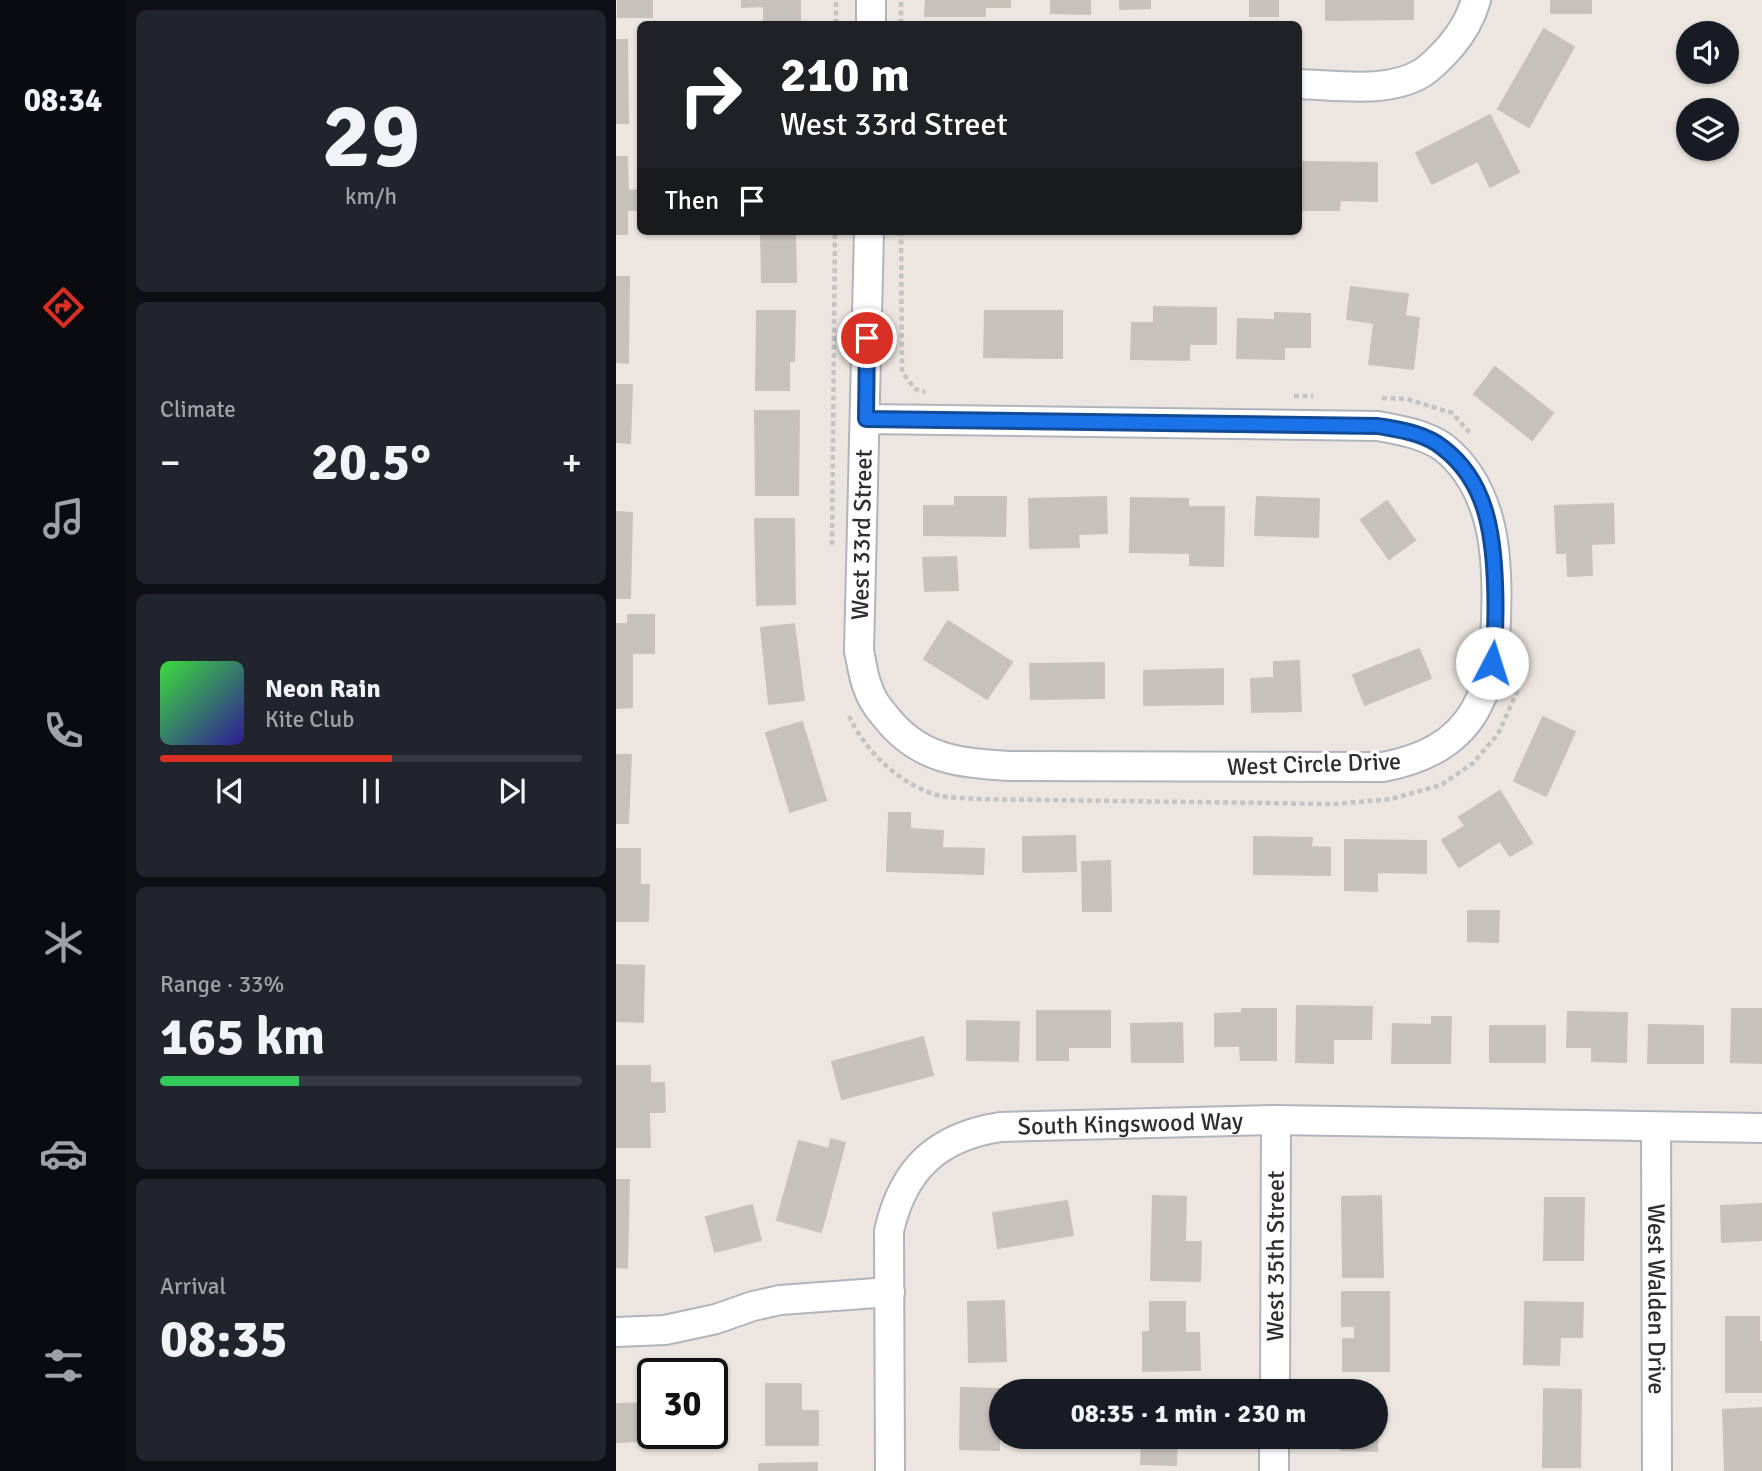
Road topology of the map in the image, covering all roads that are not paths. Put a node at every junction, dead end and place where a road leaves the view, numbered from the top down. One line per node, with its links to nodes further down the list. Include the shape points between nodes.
1 (871, 0): 3 (street)
2 (1476, 0): 4 (street, via 1456,40 1420,74 1385,84)
3 (871, 21)
4 (1302, 84)
5 (869, 235): 6 (street, West 33rd Street)
6 (866, 419): 7 (street, West 33rd Street, via 859,651 867,688); 7 (street, West Circle Drive, via 1378,426 1412,432 1442,446 1470,475 1493,542 1494,635 1489,680 1474,712 1458,732 1440,748 1412,762 1383,767 970,764 933,755 912,743)
7 (879, 708)
8 (1276, 1120): 9 (street, South Kingswood Way); 11 (street, South Kingswood Way, via 1000,1127 943,1145 912,1173 894,1208 889,1231); 13 (street, West 35th Street)
9 (1657, 1127): 10 (street, South Kingswood Way); 17 (street, West Walden Drive)
10 (1762, 1128)
11 (890, 1292): 12 (street, via 780,1300 665,1330); 15 (street, South Kingswood Way)
12 (616, 1332)
13 (1275, 1379)
14 (1274, 1449): 16 (street)
15 (890, 1471)
16 (1274, 1471)
17 (1657, 1471)

